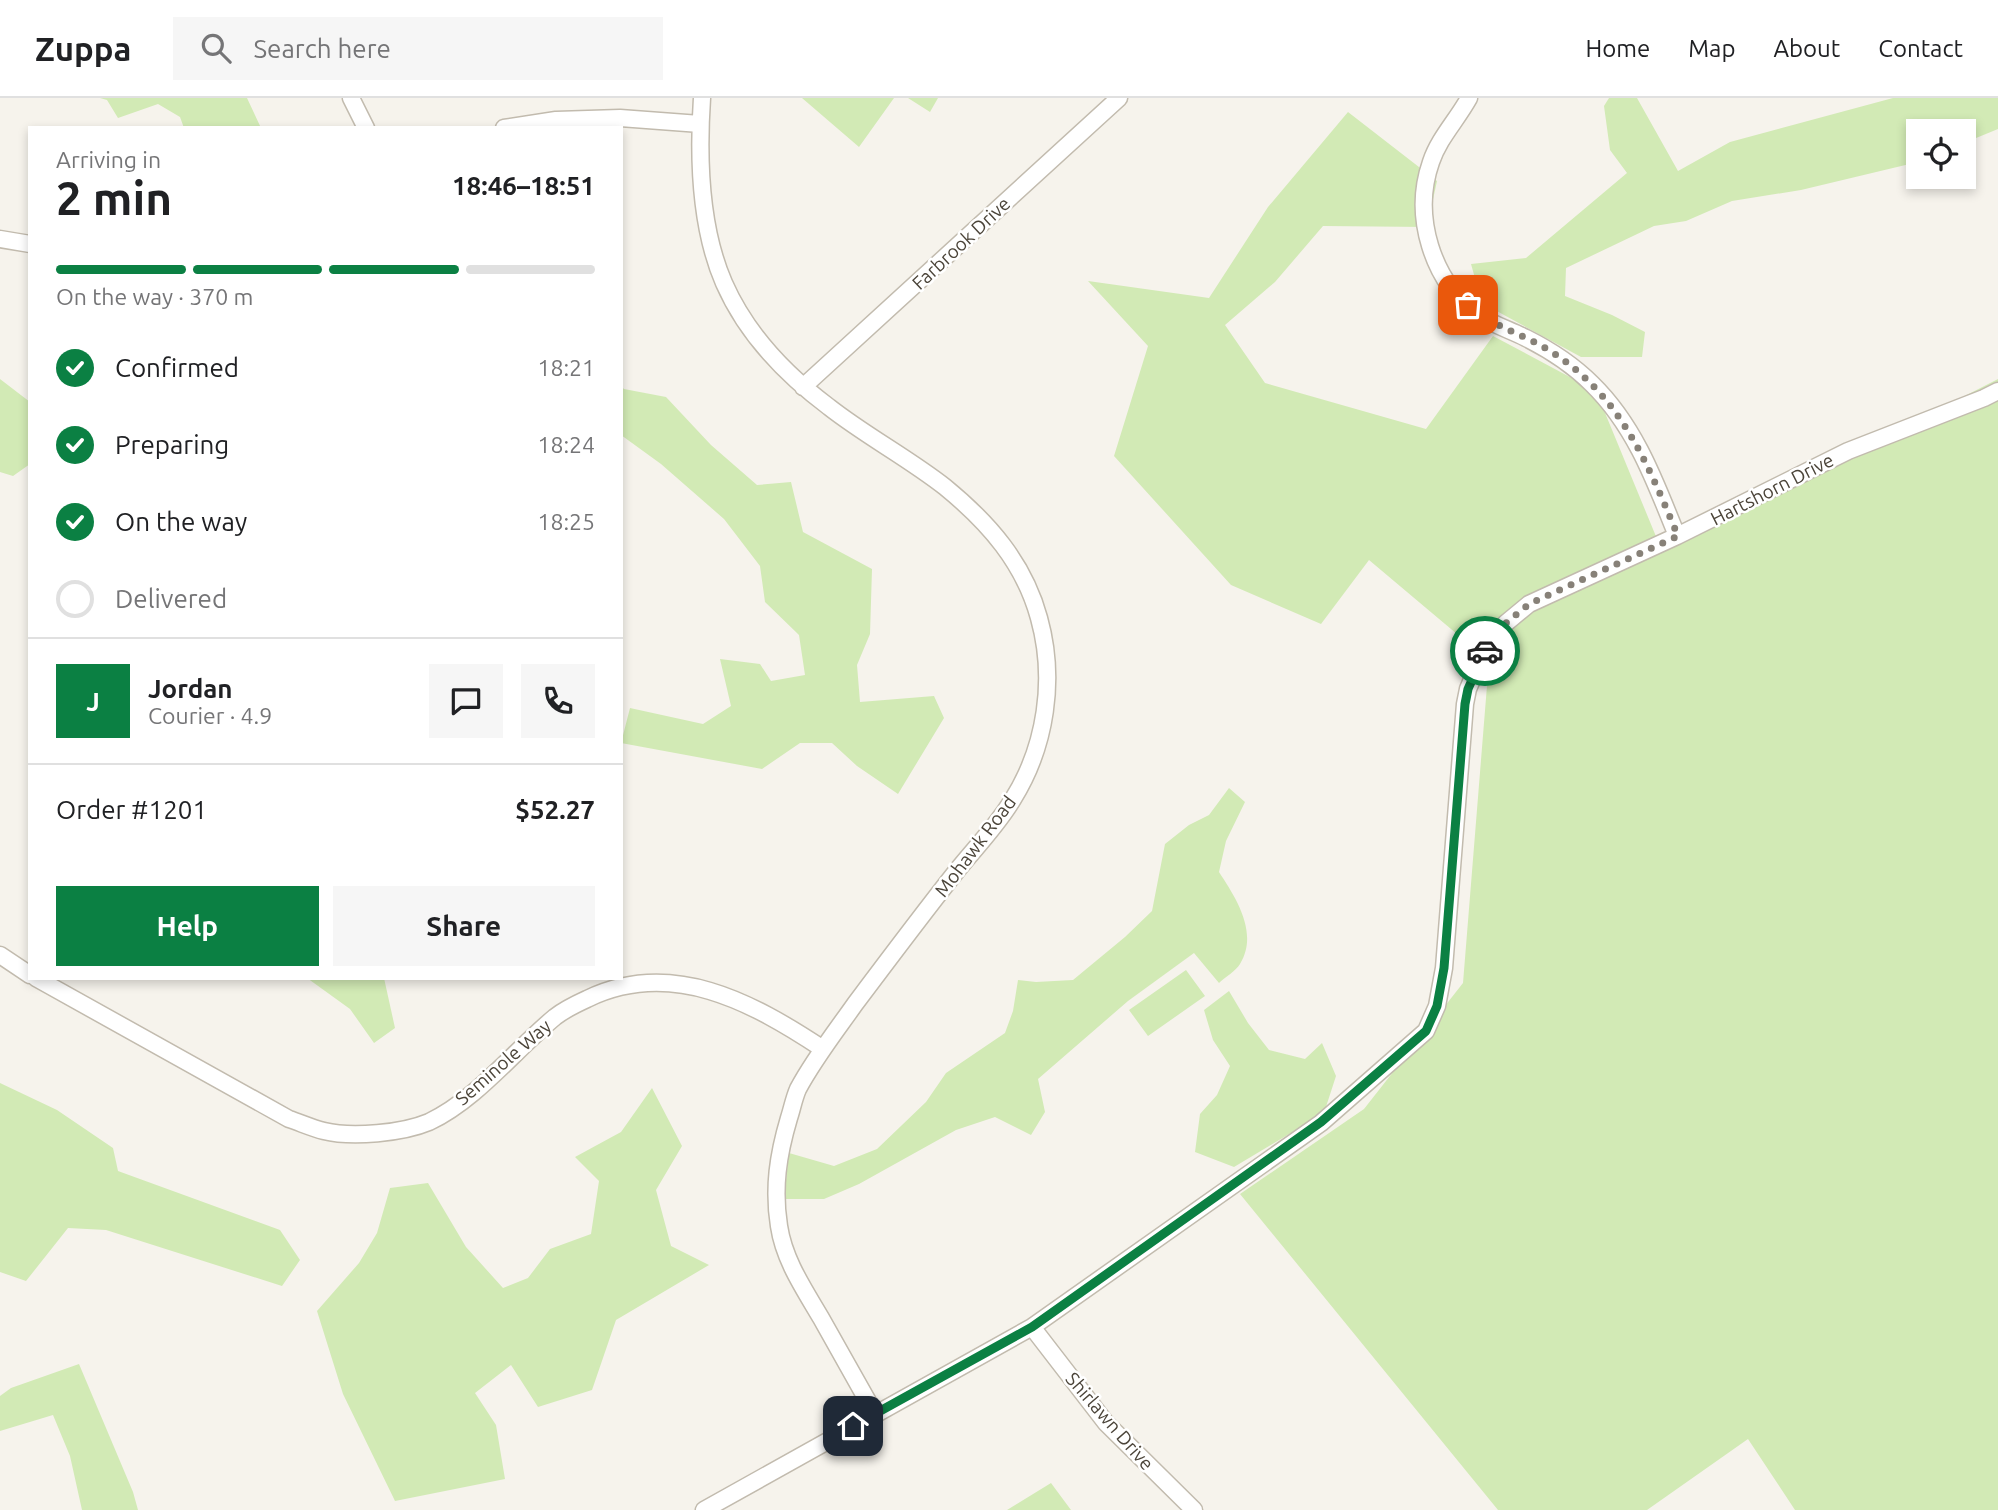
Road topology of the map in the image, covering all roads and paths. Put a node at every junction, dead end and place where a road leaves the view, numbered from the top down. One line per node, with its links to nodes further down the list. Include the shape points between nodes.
1 (351, 98): 6 (street)
2 (702, 98): 5 (street, Mohawk Road)
3 (1118, 98): 10 (street, Farbrook Drive)
4 (1469, 98): 12 (street, via 1443,137 1424,190 1424,219 1441,272 1478,314 1548,350 1610,403 1640,449)
5 (700, 124): 7 (street, via 620,118); 10 (street, Mohawk Road, via 702,186 723,282 759,340)
6 (365, 126)
7 (517, 126)
8 (0, 239): 9 (street)
9 (28, 244)
10 (803, 387): 17 (street, Mohawk Road, via 919,466 995,534 1031,595 1047,664 1040,735 1012,800)
11 (1998, 391): 12 (street, Hartshorn Drive, via 1848,451)
12 (1678, 536): 18 (street, Hartshorn Drive, via 1529,604 1486,647 1465,704 1444,968 1437,1006 1426,1031 1321,1122)
13 (0, 955): 14 (street, Seminole Way)
14 (28, 970)
15 (45, 980): 16 (street, Seminole Way, via 289,1119 326,1132 358,1134 429,1122 464,1099 557,1015)
16 (607, 983): 17 (street, Seminole Way, via 696,986 764,1012)
17 (823, 1049): 19 (street, Mohawk Road, via 797,1091 776,1166 779,1230 788,1261)
18 (1032, 1327): 19 (street, Hartshorn Drive); 21 (street, Shirlawn Drive, via 1106,1423)
19 (875, 1414): 20 (street, Hartshorn Drive)
20 (704, 1510)
21 (1194, 1510)

